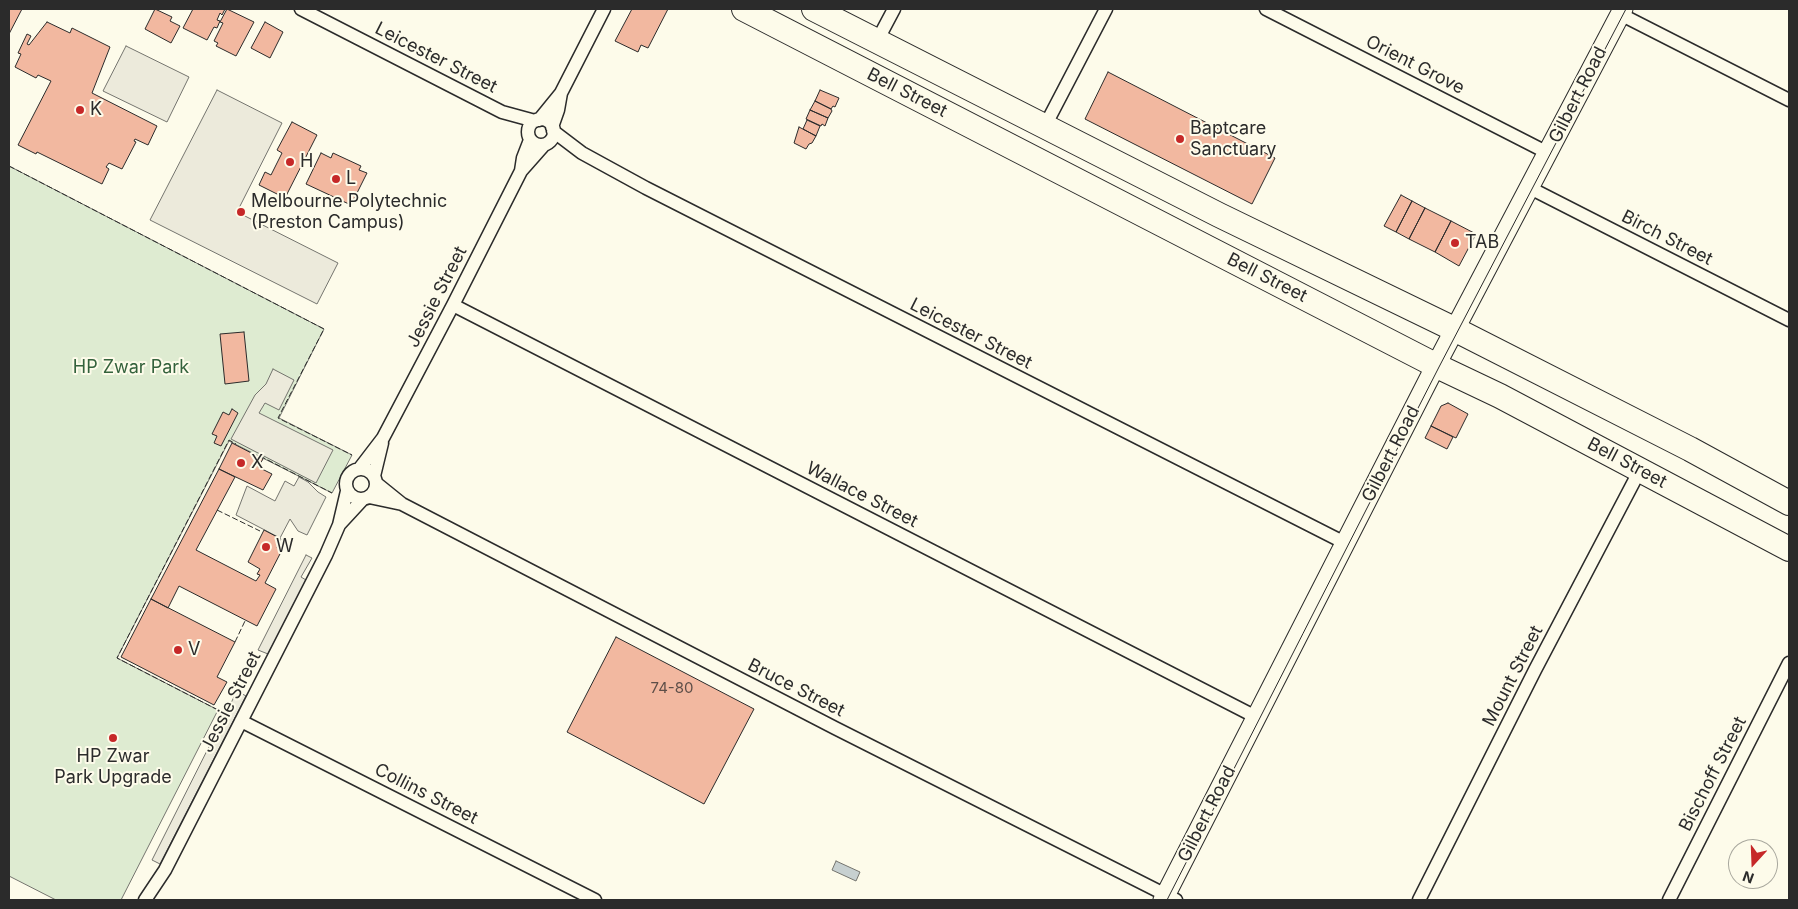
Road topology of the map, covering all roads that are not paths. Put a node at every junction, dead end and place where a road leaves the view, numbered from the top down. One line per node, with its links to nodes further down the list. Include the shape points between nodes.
1 (301, 9): 12 (street, Leicester Street)
2 (604, 9): 10 (street)
3 (744, 9): 25 (highway, Bell Street)
4 (814, 9): 9 (highway, Bell Street)
5 (894, 9): 9 (street)
6 (1106, 9): 14 (street)
7 (1266, 9): 18 (street, Orient Grove)
8 (1621, 11): 11 (street); 18 (street, Gilbert Road)
9 (877, 41): 14 (highway, Bell Street)
10 (561, 93): 13 (street); 15 (street)
11 (1789, 100)
12 (502, 112): 13 (street, Leicester Street); 16 (street, Leicester Street)
13 (537, 120): 15 (street, via 547,121); 16 (street, via 530,126)
14 (1046, 126): 24 (highway, Bell Street, via 1219,216)
15 (553, 129): 17 (street, via 552,138); 19 (street, Leicester Street)
16 (529, 137): 17 (street, via 535,144); 20 (street, Jessie Street)
17 (546, 144): 19 (street, Leicester Street); 20 (street, Jessie Street)
18 (1548, 152): 21 (street, Gilbert Road)
19 (582, 153): 35 (street, Leicester Street)
20 (521, 171): 22 (street, Jessie Street)
21 (1530, 188): 23 (street, Birch Street); 24 (street, Gilbert Road)
22 (452, 306): 26 (street, Jessie Street); 38 (street, Wallace Street)
23 (1789, 320)
24 (1456, 330): 25 (street, Gilbert Road); 32 (highway, Bell Street)
25 (1436, 365): 28 (highway, Bell Street); 35 (street, Gilbert Road)
26 (383, 438): 27 (street, Jessie Street); 29 (street, Jessie Street)
27 (360, 468): 29 (street, via 368,470); 30 (street, via 347,477)
28 (1640, 470): 36 (highway, Bell Street); 43 (street, Mount Street)
29 (375, 479): 31 (street, via 374,491); 33 (street, Bruce Street)
30 (347, 491): 31 (street, via 354,497); 34 (street, Jessie Street)
31 (366, 498): 33 (street, Bruce Street); 34 (street, Jessie Street)
32 (1789, 503)
33 (402, 504): 41 (street, Bruce Street)
34 (339, 525): 39 (street, Jessie Street)
35 (1345, 543): 38 (street, Gilbert Road)
36 (1789, 549)
37 (1789, 663): 44 (street, Bischoff Street)
38 (1256, 717): 41 (street, Gilbert Road)
39 (241, 721): 40 (street, Jessie Street); 42 (street, Collins Street)
40 (148, 898)
41 (1168, 899)
42 (595, 900)
43 (1419, 900)
44 (1669, 900)

